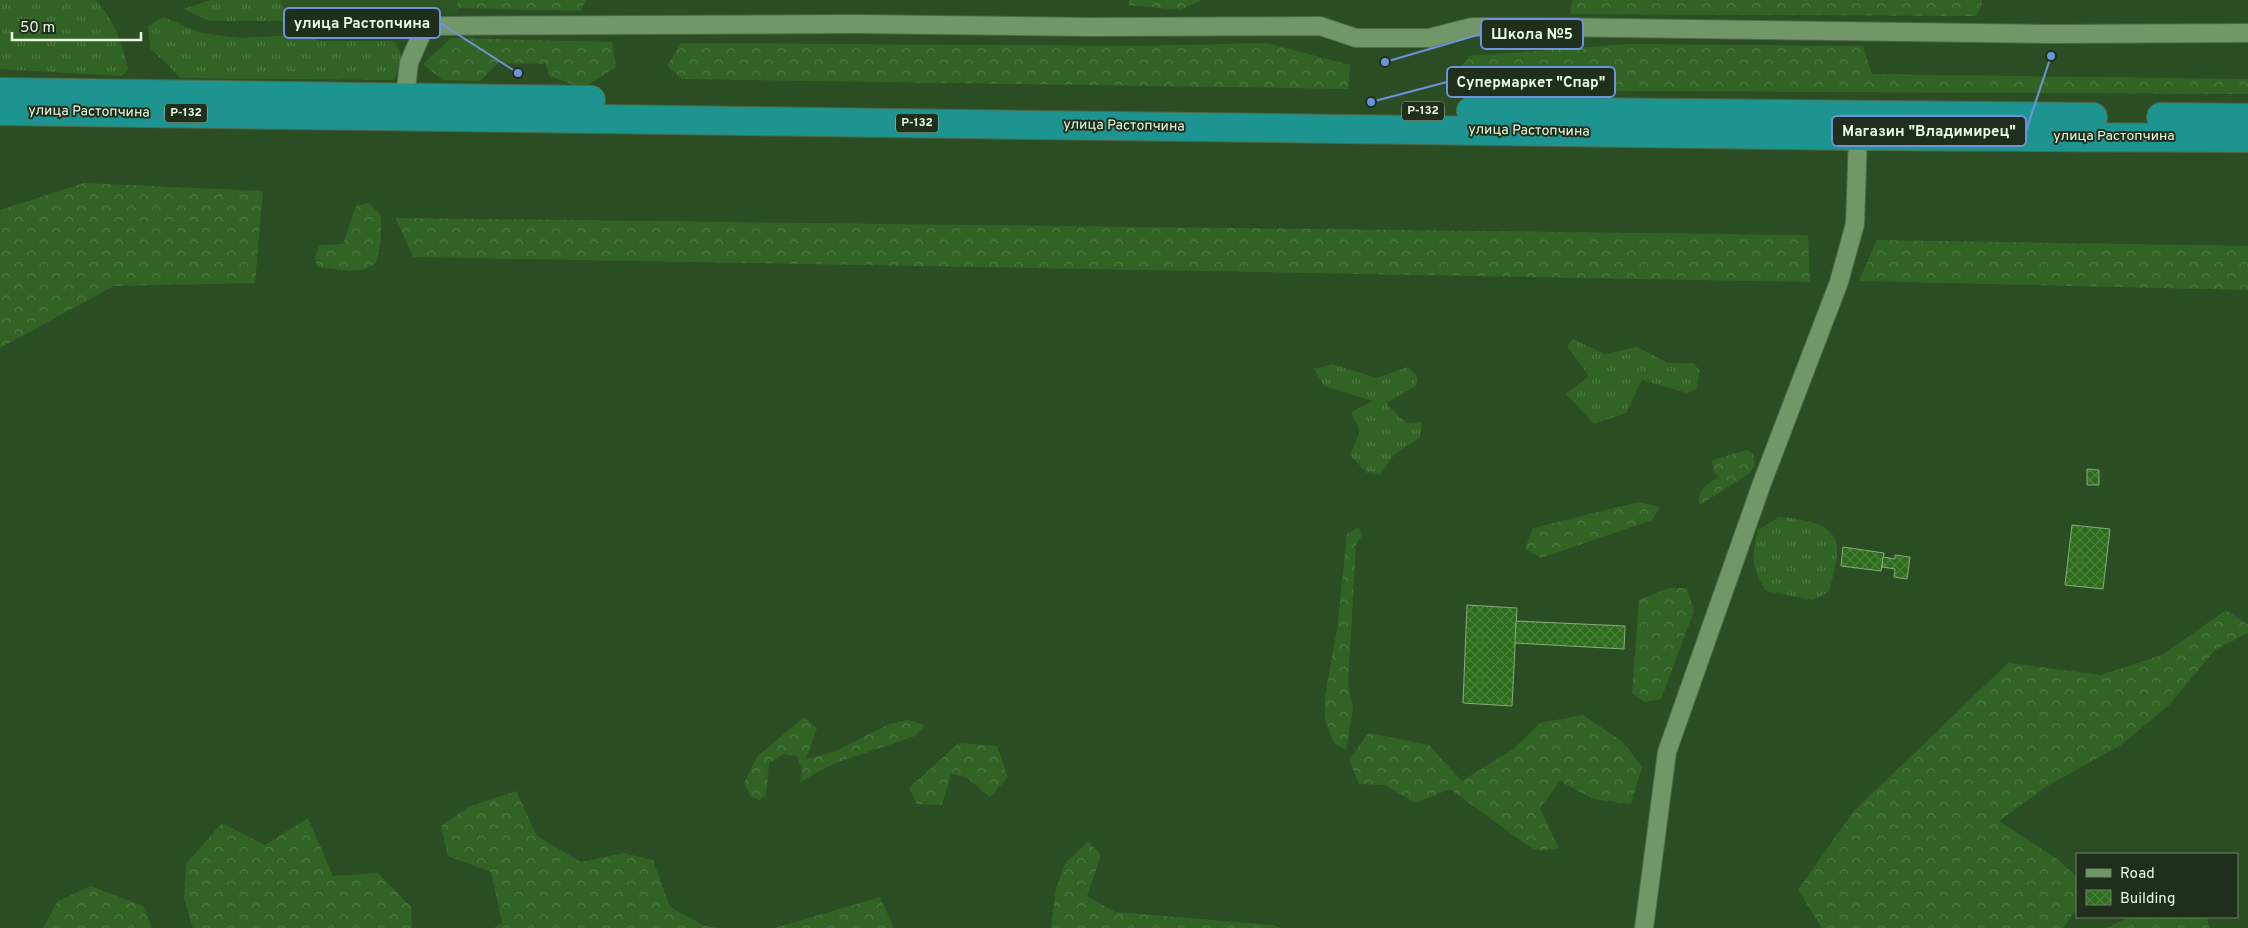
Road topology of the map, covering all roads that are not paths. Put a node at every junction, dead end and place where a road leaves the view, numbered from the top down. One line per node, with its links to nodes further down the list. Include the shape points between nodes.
1 (2248, 33): 3 (street, via 2050,34 1549,27 1472,28 1429,38 1356,38 1320,26 425,26 409,63)
2 (0, 92): 3 (highway, улица Растопчина / Р-132)
3 (405, 97): 5 (highway, улица Растопчина / Р-132)
4 (0, 111): 6 (highway, улица Растопчина / Р-132)
5 (2248, 118)
6 (1858, 136): 7 (highway, улица Растопчина / Р-132); 8 (street, via 1855,224 1839,282 1762,483 1667,752)
7 (2248, 138)
8 (1644, 928)

